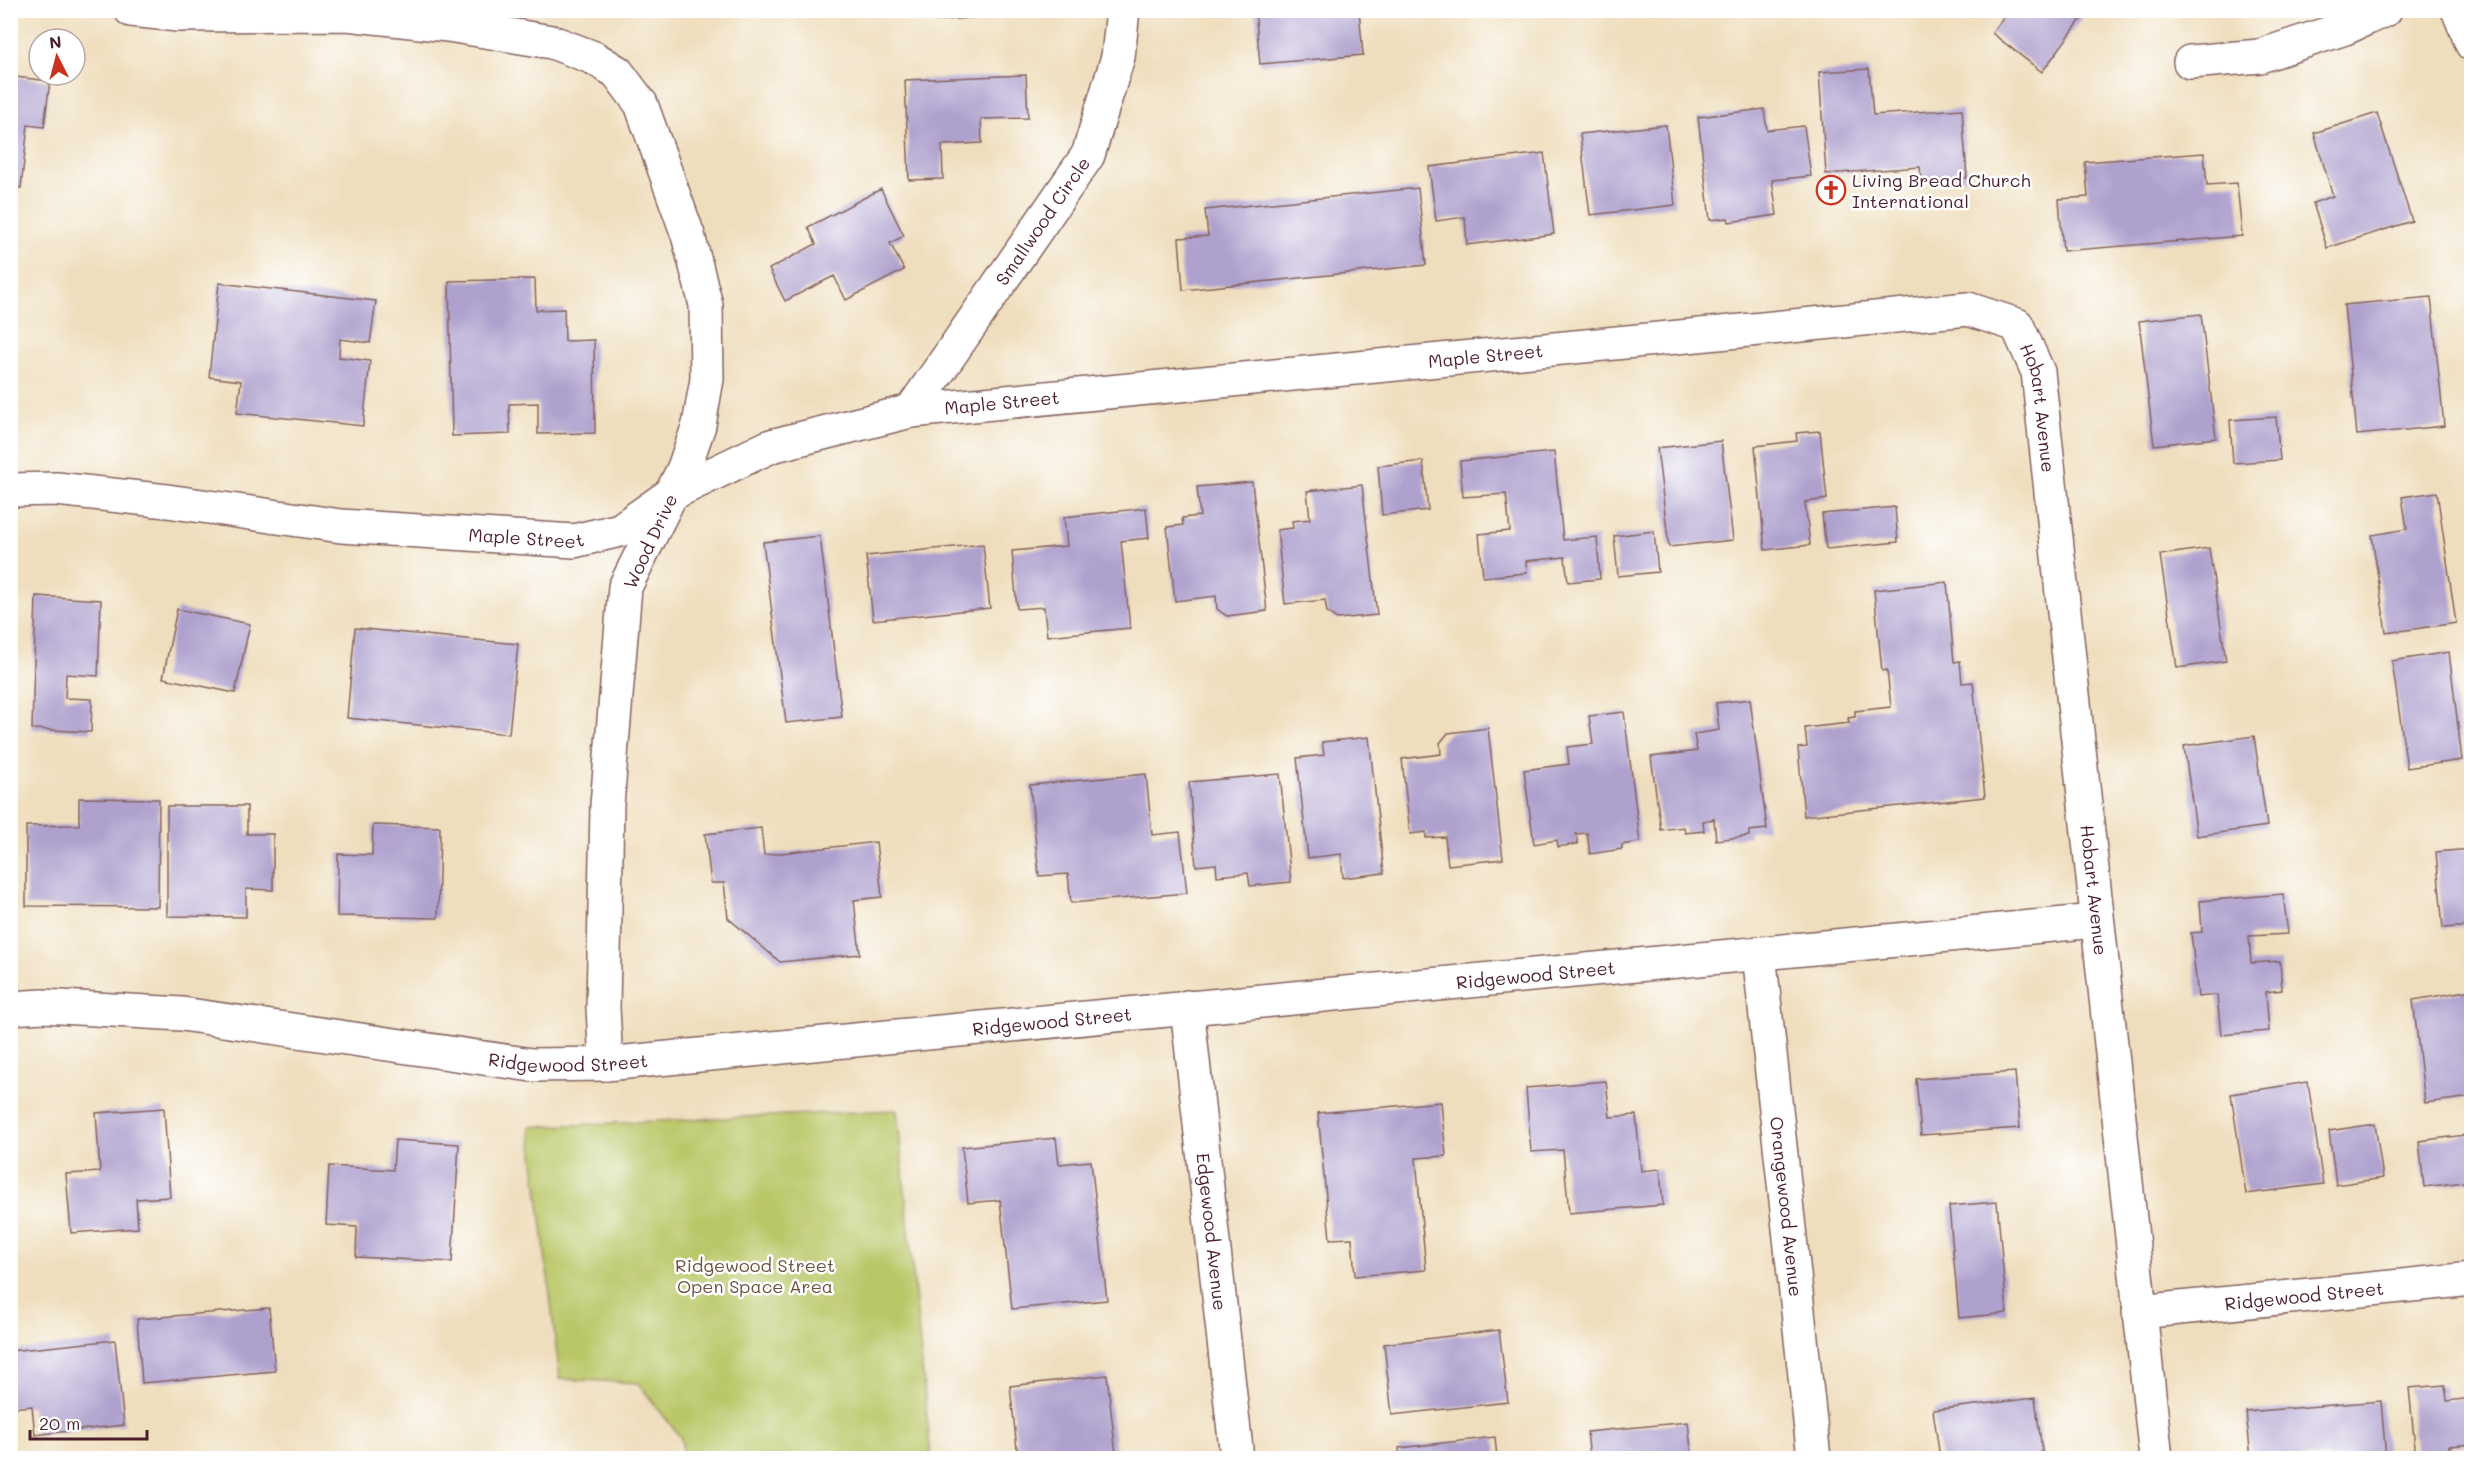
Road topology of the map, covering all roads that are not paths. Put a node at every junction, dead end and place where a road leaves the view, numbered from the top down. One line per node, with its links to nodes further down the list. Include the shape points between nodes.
1 (131, 10): 10 (street, Wood Drive, via 178,15 347,14 447,25 552,42 594,58 617,72 641,104 688,235 706,306 706,379 699,425)
2 (1123, 10): 8 (street, Smallwood Circle, via 1118,57 1088,155)
3 (2385, 10): 6 (street, via 2345,28 2260,56)
4 (2458, 10): 5 (street)
5 (2472, 44)
6 (2190, 62)
7 (2017, 324): 8 (street, Maple Street, via 1968,309); 11 (street, Hobart Avenue, via 2038,372)
8 (911, 411): 10 (street, Maple Street, via 771,446)
9 (10, 490): 10 (street, Maple Street, via 56,489 167,501 341,526 574,541 621,530)
10 (672, 494): 15 (street, Wood Drive, via 625,587 607,805 603,1008)
11 (2095, 921): 12 (street, Ridgewood Street); 17 (street, Hobart Avenue)
12 (1759, 953): 13 (street, Ridgewood Street); 19 (street, Orangewood Avenue)
13 (1186, 1007): 15 (street, Ridgewood Street); 18 (street, Edgewood Avenue)
14 (10, 1008): 15 (street, Ridgewood Street, via 44,1006 182,1014 532,1065)
15 (606, 1064)
16 (2472, 1279): 17 (street, Ridgewood Street)
17 (2139, 1312): 20 (street, Hobart Avenue)
18 (1237, 1458)
19 (1814, 1458)
20 (2156, 1458)

